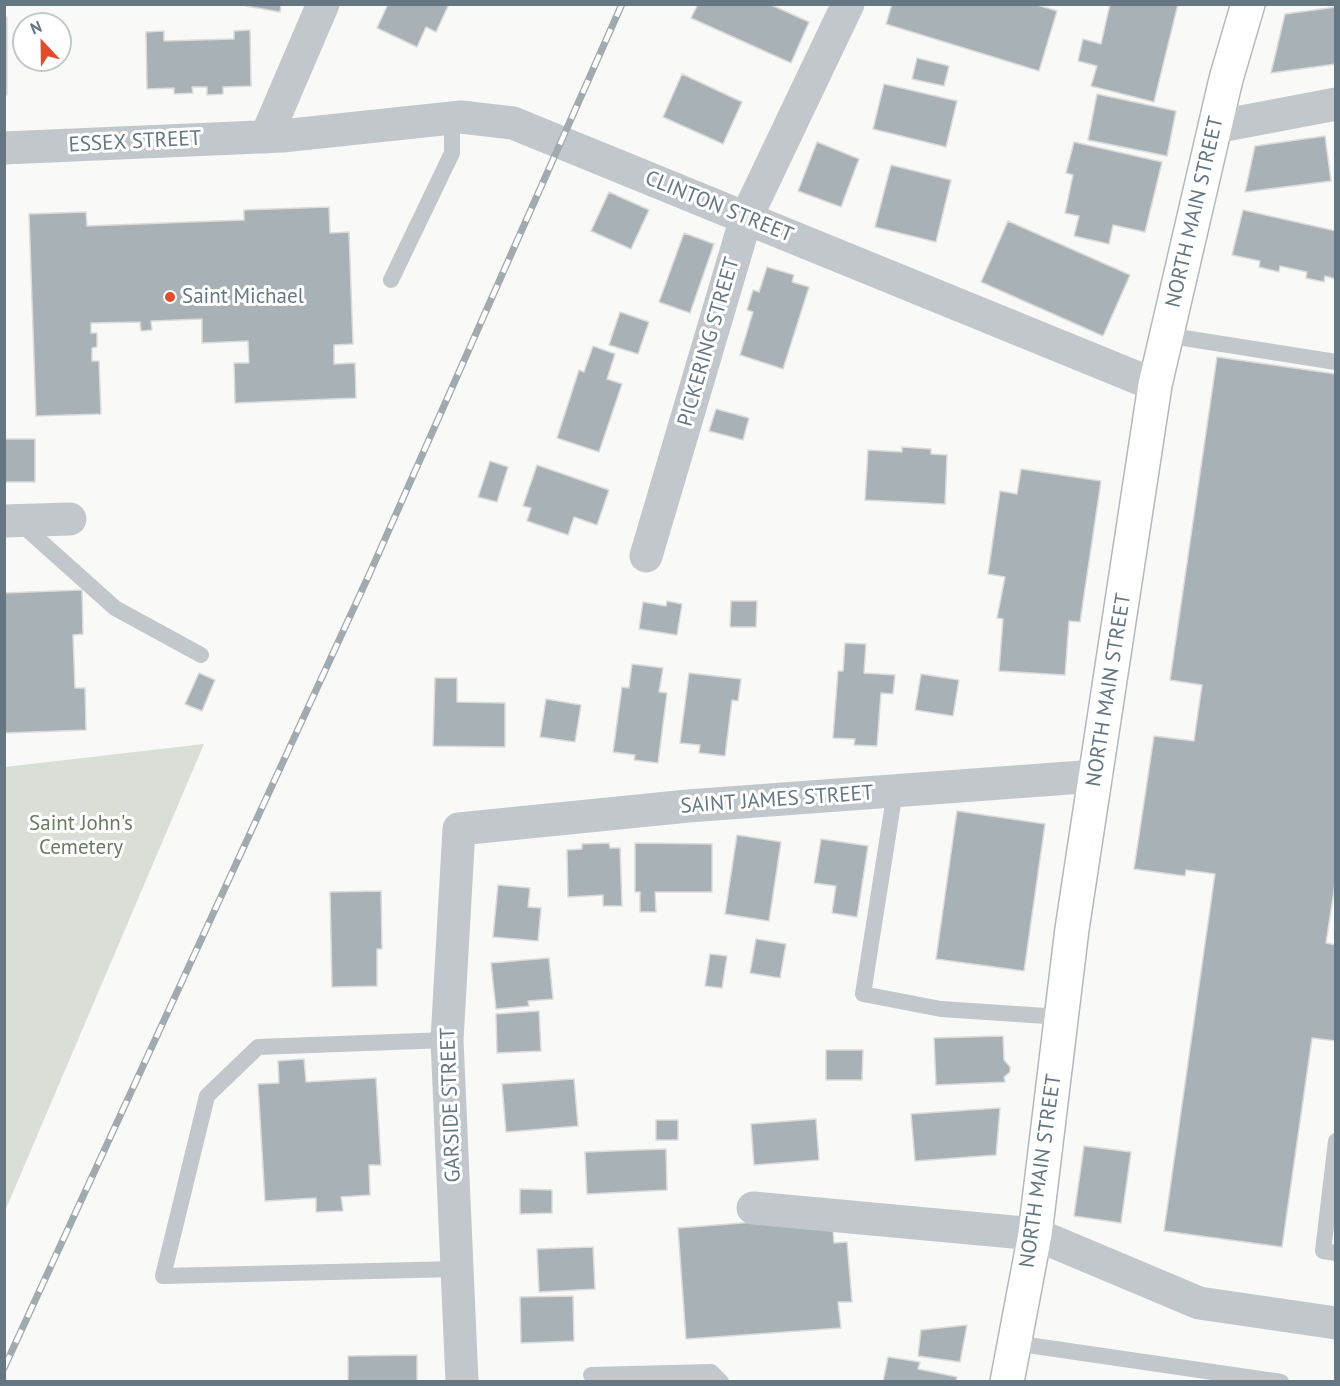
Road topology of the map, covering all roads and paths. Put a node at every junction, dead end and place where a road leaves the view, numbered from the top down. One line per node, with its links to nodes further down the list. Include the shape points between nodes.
1 (323, 4): 7 (street)
2 (848, 4): 9 (street, PICKERING STREET)
3 (1248, 4): 6 (main road, NORTH MAIN STREET)
4 (1335, 104): 6 (street)
5 (452, 118): 7 (street, CLINTON STREET); 9 (street, CLINTON STREET, via 513,123); 10 (lane, via 452,153)
6 (1215, 127): 11 (main road, NORTH MAIN STREET)
7 (266, 136): 8 (street, ESSEX STREET)
8 (4, 148)
9 (746, 218): 13 (street, CLINTON STREET); 16 (street, PICKERING STREET)
10 (391, 280)
11 (1166, 335): 12 (lane); 13 (main road, NORTH MAIN STREET)
12 (1335, 362)
13 (1155, 385): 18 (main road, NORTH MAIN STREET)
14 (70, 519): 15 (street)
15 (11, 521): 17 (lane, via 115,608)
16 (646, 555)
17 (201, 655)
18 (1096, 776): 19 (street, SAINT JAMES STREET); 21 (main road, NORTH MAIN STREET)
19 (895, 791): 20 (street, SAINT JAMES STREET, via 688,806); 21 (lane, via 863,994 941,1009)
20 (459, 829): 22 (street, GARSIDE STREET)
21 (1061, 1017): 26 (main road, NORTH MAIN STREET)
22 (447, 1041): 28 (street, GARSIDE STREET); 28 (lane, via 258,1047 207,1096 163,1276)
23 (1335, 1141): 24 (lane)
24 (1332, 1201): 27 (lane, via 1323,1251)
25 (753, 1208): 26 (street)
26 (1035, 1234): 29 (street, via 1199,1304); 30 (main road, NORTH MAIN STREET)
27 (1335, 1253)
28 (457, 1269): 32 (street, GARSIDE STREET)
29 (1335, 1323)
30 (1014, 1343): 34 (main road, NORTH MAIN STREET); 35 (lane)
31 (591, 1375): 33 (lane, via 711,1372)
32 (462, 1382)
33 (721, 1382)
34 (1007, 1382)
35 (1281, 1382)

